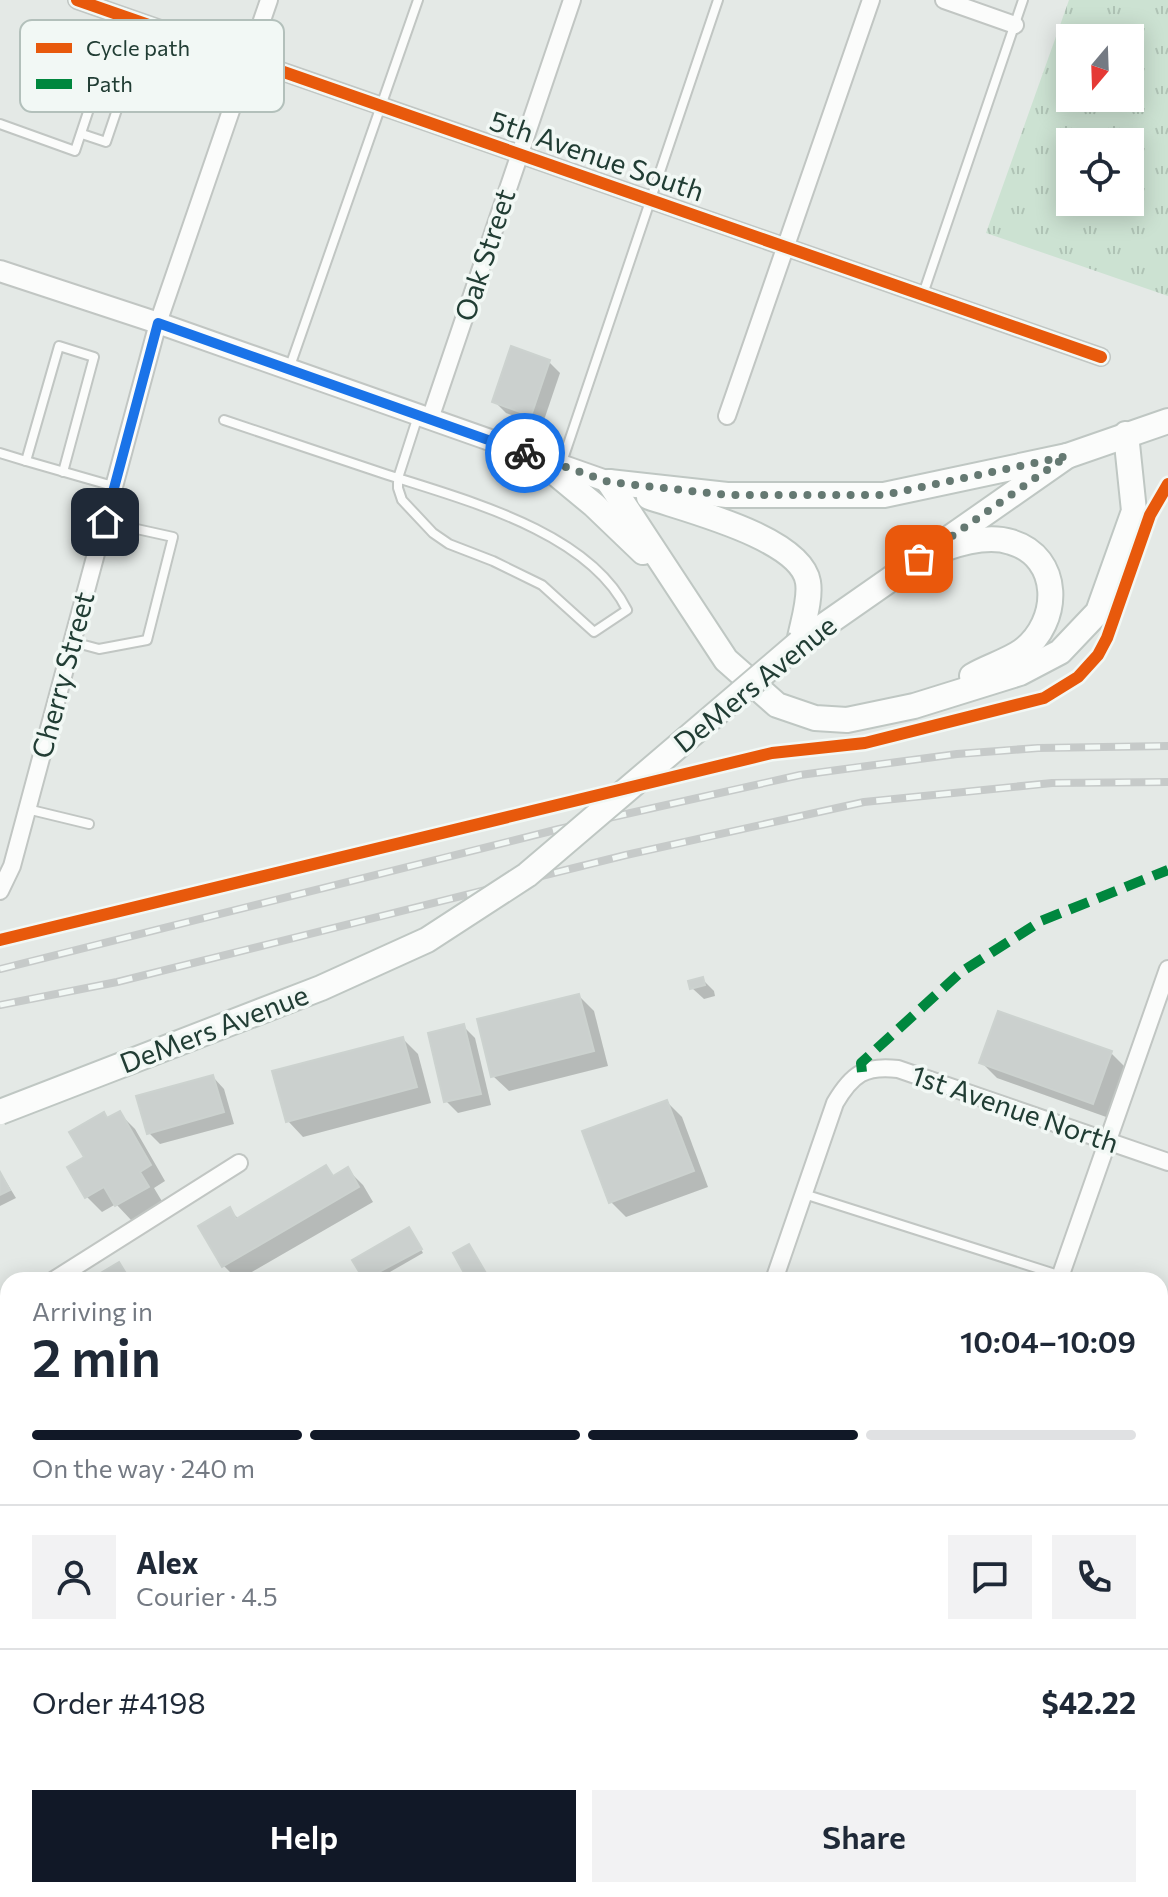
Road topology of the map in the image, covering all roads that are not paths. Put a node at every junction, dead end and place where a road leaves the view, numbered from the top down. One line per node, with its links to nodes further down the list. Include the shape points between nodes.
1 (77, 0): 9 (street, 5th Avenue South)
2 (269, 0): 12 (street, Cherry Street)
3 (418, 0): 15 (lane)
4 (572, 0): 21 (street, Oak Street)
5 (718, 0): 22 (lane)
6 (871, 0): 23 (street)
7 (944, 0): 13 (street)
8 (1023, 0): 13 (lane)
9 (120, 16): 10 (lane); 11 (street, 5th Avenue South)
10 (119, 20)
11 (132, 20)
12 (262, 20)
13 (1015, 25): 25 (lane)
14 (284, 72): 15 (street, 5th Avenue South)
15 (380, 105): 21 (street, 5th Avenue South); 28 (lane)
16 (88, 112): 20 (lane)
17 (116, 112): 20 (lane, via 106,142)
18 (230, 112): 26 (street, Cherry Street)
19 (0, 124): 20 (lane, via 75,151)
20 (82, 134)
21 (518, 154): 22 (street, 5th Avenue South); 30 (street, Oak Street)
22 (650, 199): 23 (street, 5th Avenue South); 38 (lane)
23 (785, 246): 25 (street, 5th Avenue South); 29 (street)
24 (0, 271): 26 (street)
25 (923, 295): 27 (street, 5th Avenue South)
26 (158, 323): 28 (street); 42 (street, Cherry Street)
27 (1101, 357)
28 (289, 369): 30 (street)
29 (727, 416)
30 (424, 417): 36 (street); 40 (lane)
31 (224, 420): 40 (lane)
32 (1168, 421): 33 (main road, DeMers Avenue)
33 (1126, 434): 35 (main road, DeMers Avenue); 48 (main road, via 1134,511 1098,612 1060,652 1020,673)
34 (0, 453): 37 (lane)
35 (1067, 456): 41 (main road, via 884,495 727,495); 44 (main road, DeMers Avenue)
36 (536, 457): 38 (street); 45 (main road, via 636,544)
37 (26, 461): 39 (lane); 39 (lane, via 59,346 94,357)
38 (561, 465): 41 (street)
39 (63, 472): 42 (lane)
40 (398, 478): 40 (lane, via 402,500 433,533 542,585 594,632 627,610 596,568 561,544 519,522)
41 (609, 482): 45 (main road); 47 (main road, via 768,538 797,560 808,581)
42 (114, 486): 43 (street, Cherry Street)
43 (105, 522): 46 (street, Cherry Street); 46 (lane, via 173,537 147,640 99,649)
44 (919, 559): 47 (main road, DeMers Avenue); 48 (main road, via 961,543 1011,542 1040,558 1050,579 1052,603 1041,630 1022,651)
45 (683, 595): 48 (main road, via 726,660 777,705 815,718 847,720)
46 (72, 642): 49 (street, Cherry Street)
47 (799, 643): 54 (main road, DeMers Avenue, bridge, via 527,875 427,940 334,983)
48 (914, 706)
49 (27, 809): 50 (lane); 51 (street, Cherry Street)
50 (89, 824)
51 (0, 891)
52 (1168, 969): 53 (street)
53 (1162, 1004): 55 (street)
54 (0, 1112)
55 (1107, 1141): 56 (street, 1st Avenue North); 58 (street, 1st Avenue North, via 879,1067 847,1083 835,1103); 62 (street)
56 (1168, 1162)
57 (239, 1163): 59 (street)
58 (804, 1194): 60 (street); 61 (lane)
59 (67, 1272)
60 (777, 1272)
61 (1044, 1272)
62 (1067, 1272)

